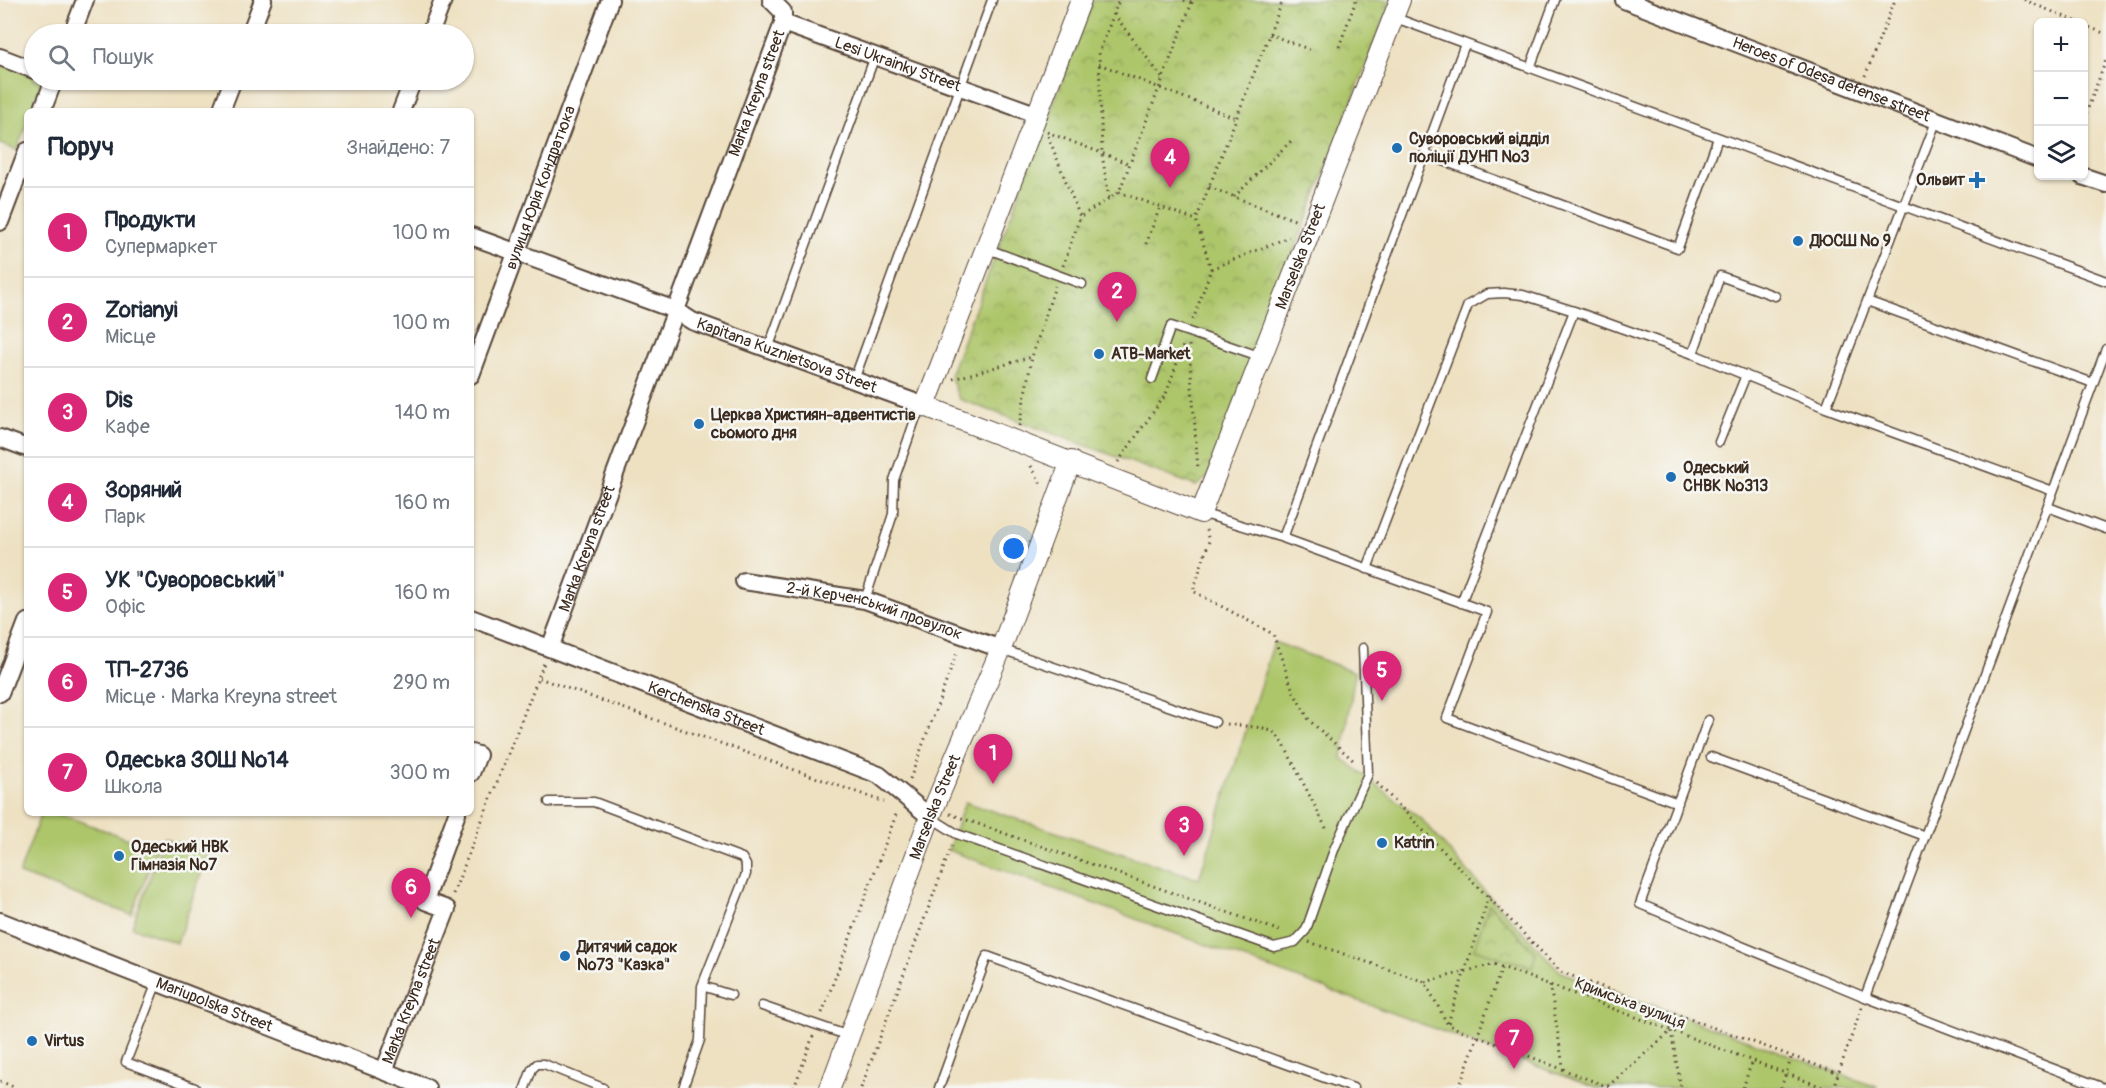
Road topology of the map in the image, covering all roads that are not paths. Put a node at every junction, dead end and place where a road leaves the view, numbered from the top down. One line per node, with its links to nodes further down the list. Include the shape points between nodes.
1 (85, 0): 12 (street)
2 (263, 0): 13 (street)
3 (443, 0): 14 (street)
4 (610, 0): 39 (street, вулиця Юрія Кондратюка)
5 (771, 0): 11 (street, via 783,12)
6 (992, 0): 20 (lane)
7 (1081, 0): 28 (street)
8 (1555, 0): 19 (lane)
9 (1624, 0): 27 (street, Heroes of Odesa defense street)
10 (1397, 9): 15 (lane); 49 (street, Marselska Street)
11 (783, 23): 16 (street, Lesi Ukrainky Street); 44 (street, Marka Kreyna street)
12 (76, 24)
13 (254, 24)
14 (434, 24)
15 (1465, 44): 19 (lane); 30 (lane)
16 (875, 56): 20 (street, Lesi Ukrainky Street); 46 (lane)
17 (0, 57): 18 (street)
18 (24, 66)
19 (1530, 68): 29 (lane)
20 (960, 88): 28 (street, Lesi Ukrainky Street); 53 (lane)
21 (50, 90): 24 (street)
22 (229, 90): 25 (street)
23 (409, 90): 26 (street)
24 (43, 108)
25 (222, 108)
26 (402, 108)
27 (1937, 119): 31 (street, Heroes of Odesa defense street); 35 (lane)
28 (1039, 125): 38 (street)
29 (1718, 138): 30 (lane, via 1678,248); 35 (lane)
30 (1425, 154): 65 (lane)
31 (2034, 157)
32 (24, 159): 36 (street)
33 (2088, 178): 34 (street)
34 (2106, 184)
35 (1904, 208): 40 (lane); 43 (lane)
36 (0, 222)
37 (474, 237): 39 (street, Kapitana Kuznietsova Street)
38 (985, 248): 41 (lane); 55 (street)
39 (516, 253): 44 (street, Kapitana Kuznietsova Street); 50 (street, вулиця Юрія Кондратюка)
40 (2106, 281)
41 (1082, 284)
42 (1775, 296): 48 (lane, via 1720,276)
43 (1867, 301): 54 (lane); 56 (lane)
44 (675, 310): 46 (street, Kapitana Kuznietsova Street, via 692,321); 72 (street, Marka Kreyna street)
45 (1574, 310): 48 (lane); 66 (lane, via 1504,293 1487,294 1468,305); 69 (lane)
46 (768, 349): 53 (street, Kapitana Kuznietsova Street)
47 (2106, 349): 54 (lane)
48 (1692, 354): 51 (lane)
49 (1262, 357): 52 (lane, via 1171,326); 63 (street, Marselska Street)
50 (474, 367)
51 (1746, 375): 56 (lane); 58 (lane)
52 (1152, 379)
53 (854, 380): 55 (street, Kapitana Kuznietsova Street)
54 (2093, 382): 61 (lane)
55 (925, 405): 60 (street, Kapitana Kuznietsova Street); 68 (lane, via 916,417 894,480 893,514)
56 (1826, 408): 61 (lane)
57 (0, 438): 59 (street)
58 (1719, 442)
59 (24, 447)
60 (1071, 461): 63 (street, Kapitana Kuznietsova Street); 74 (street, Marselska Street)
61 (2054, 491): 62 (lane)
62 (2048, 507): 64 (lane); 85 (lane)
63 (1201, 513): 65 (lane)
64 (2106, 529)
65 (1283, 538): 66 (lane)
66 (1367, 569): 69 (lane)
67 (744, 581): 68 (street, 2-й Керченський провулок)
68 (865, 600): 74 (street, 2-й Керченський провулок)
69 (1461, 603): 82 (lane, via 1487,612 1447,718)
70 (474, 619): 72 (street, Kerchenska Street)
71 (24, 630): 75 (street)
72 (550, 648): 84 (street, Kerchenska Street, via 879,775)
73 (1363, 648): 84 (lane, via 1368,774 1335,847 1306,930 1295,942 1274,947 957,834)
74 (1001, 649): 77 (lane); 84 (street, Marselska Street)
75 (0, 693)
76 (1708, 720): 82 (lane)
77 (1215, 722)
78 (474, 754): 80 (street, via 478,755)
79 (1711, 757): 85 (lane)
80 (474, 765)
81 (549, 802): 88 (lane, via 594,802 742,858 747,874)
82 (1678, 803): 90 (lane, via 1640,904)
83 (456, 816): 93 (street, Marka Kreyna street, via 424,901 447,909)
84 (930, 817): 92 (street, Marselska Street)
85 (1925, 836): 90 (lane)
86 (0, 921): 87 (street, Mariupolska Street)
87 (157, 982): 93 (street, Mariupolska Street); 94 (lane, via 126,1062)
88 (702, 986): 89 (lane); 98 (lane, via 700,1040)
89 (731, 995)
90 (1865, 997): 102 (lane)
91 (762, 1006): 92 (lane)
92 (849, 1036): 99 (street, Marselska Street)
93 (384, 1071): 95 (street, Mariupolska Street)
94 (195, 1088)
95 (427, 1088)
96 (525, 1088): 97 (lane, via 532,1069 544,1064)
97 (603, 1088)
98 (683, 1088)
99 (830, 1088)
100 (939, 1088): 101 (lane, via 987,956)
101 (1353, 1088)
102 (2104, 1088)

